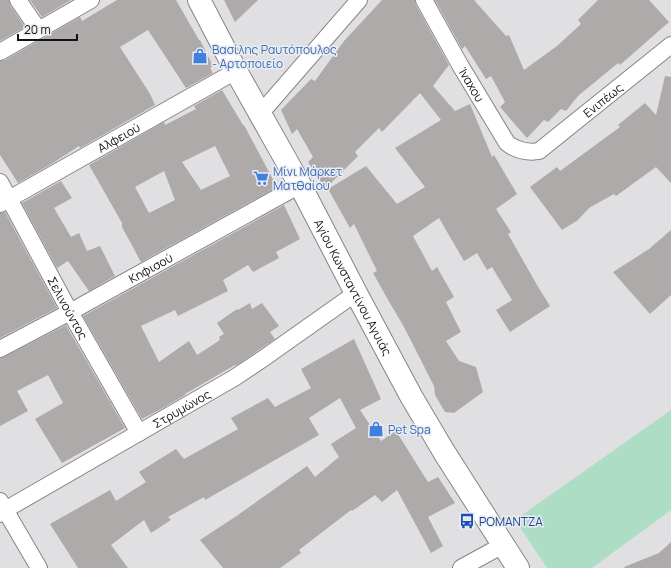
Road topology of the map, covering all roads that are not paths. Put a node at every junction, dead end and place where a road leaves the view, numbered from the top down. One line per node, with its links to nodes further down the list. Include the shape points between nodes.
1 (18, 0): 6 (street)
2 (90, 0): 6 (street)
3 (199, 0): 9 (main road, Αγίου Κωνσταντίνου Αγυιάς)
4 (359, 0): 10 (street)
5 (424, 0): 11 (street, Ίναχου, via 507,143 517,150)
6 (38, 29): 8 (street)
7 (671, 45): 11 (street, Ενιπέως, via 539,151)
8 (0, 52)
9 (236, 71): 10 (main road, Αγίου Κωνσταντίνου Αγυιάς); 14 (street, Αλφειού)
10 (260, 114): 13 (main road, Αγίου Κωνσταντίνου Αγυιάς)
11 (533, 152)
12 (0, 182): 14 (street, Σελινούντος)
13 (300, 185): 15 (main road, Αγίου Κωνσταντίνου Αγυιάς); 16 (street, Κηφισού)
14 (5, 201): 16 (street, Σελινούντος)
15 (356, 293): 18 (street, Στρυμώνος, via 234,378); 20 (main road, Αγίου Κωνσταντίνου Αγυιάς, via 411,396)
16 (70, 312): 17 (street, Κηφισού); 18 (street, Σελινούντος)
17 (0, 349)
18 (139, 433): 19 (street, Στρυμώνος)
19 (2, 509): 21 (street)
20 (503, 546): 22 (street); 23 (main road, Αγίου Κωνσταντίνου Αγυιάς)
21 (39, 568)
22 (461, 568)
23 (518, 568)

